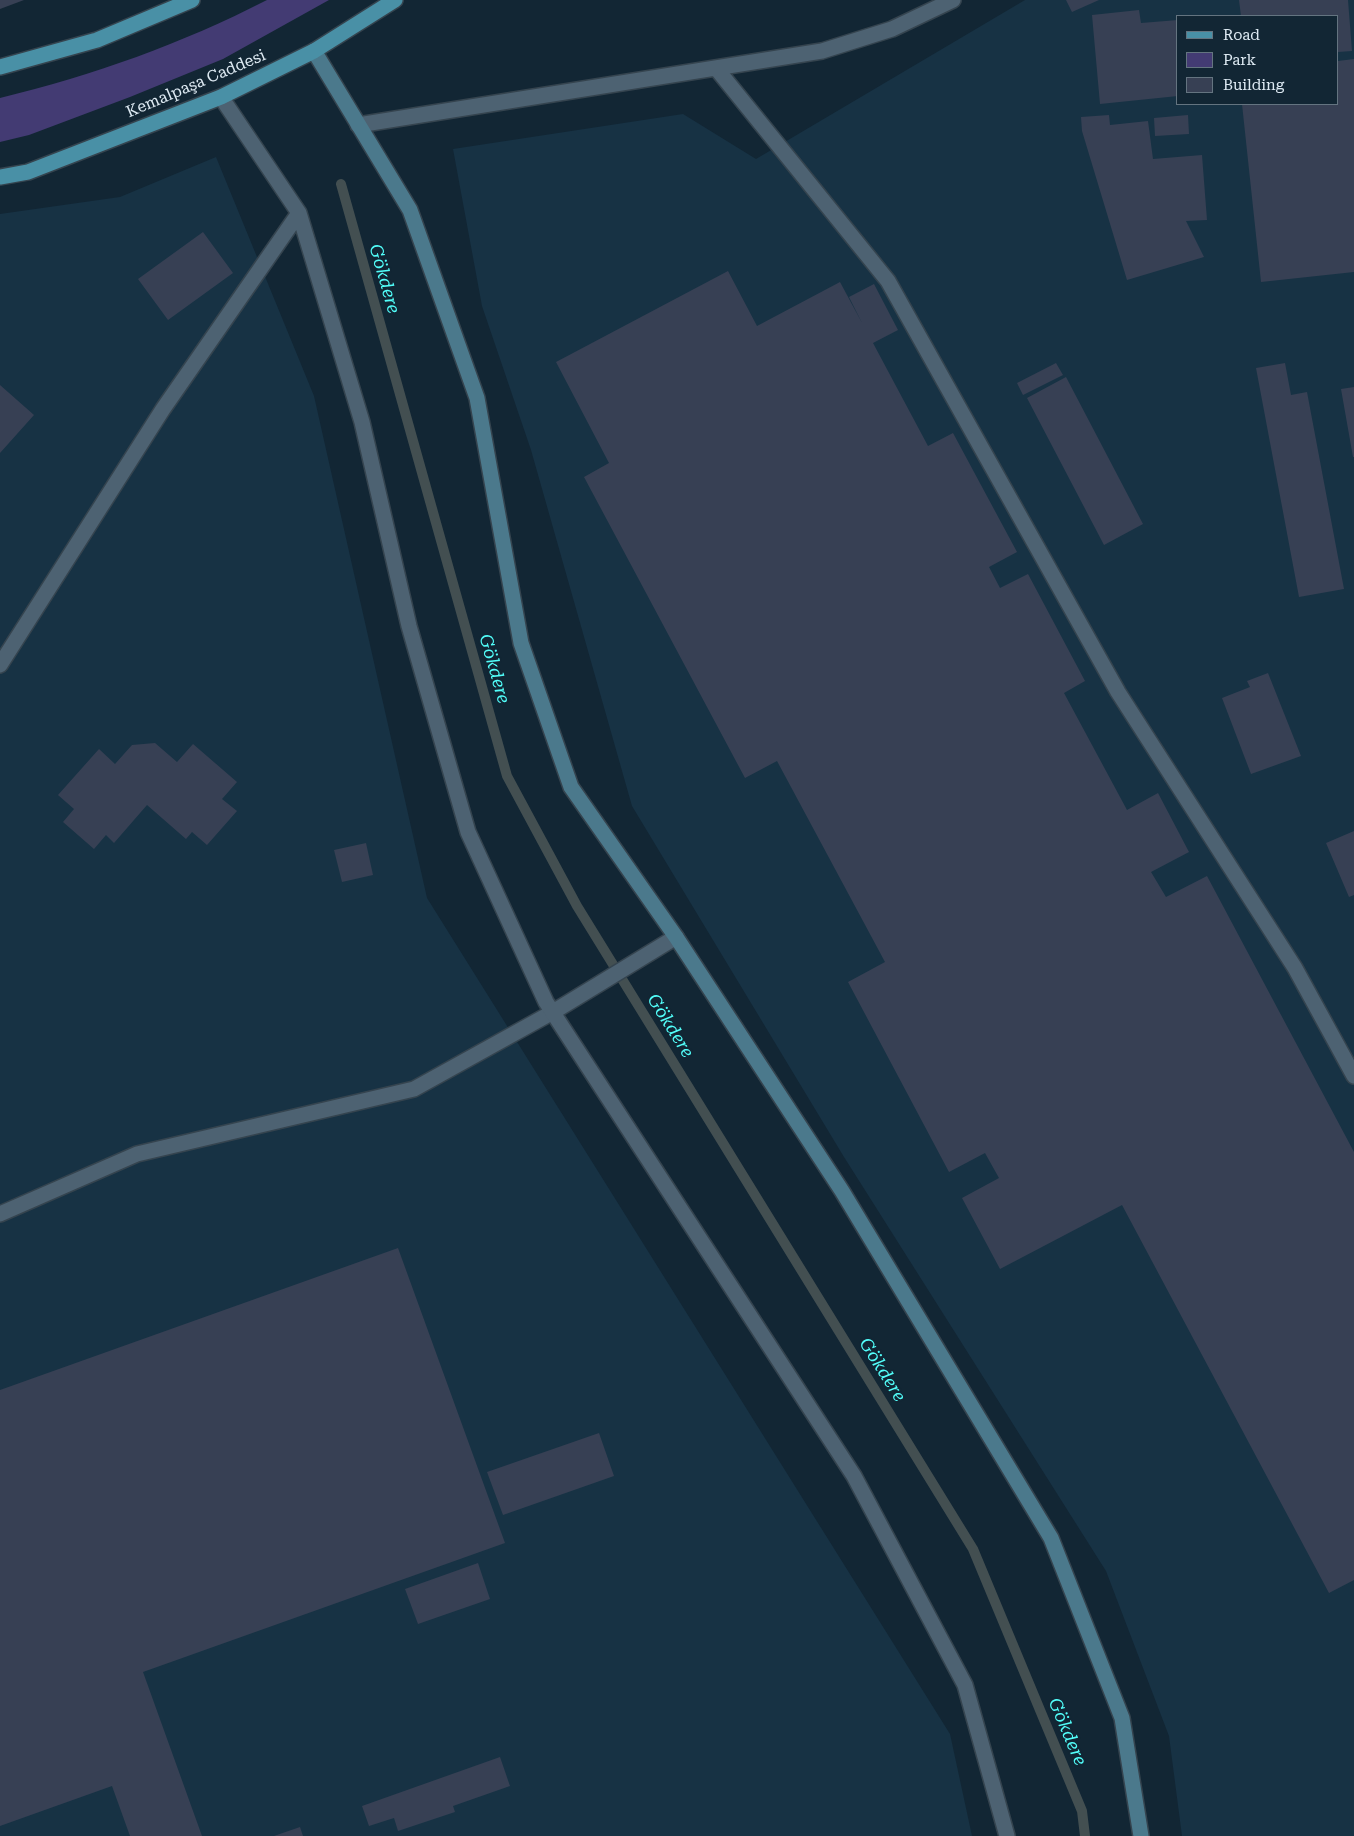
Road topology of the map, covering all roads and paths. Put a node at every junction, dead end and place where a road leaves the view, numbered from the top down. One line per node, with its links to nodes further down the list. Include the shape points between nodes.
1 (192, 0): 5 (main road, via 97,40)
2 (395, 0): 4 (main road, Kemalpaşa Caddesi)
3 (953, 0): 6 (street, via 892,29 822,51)
4 (314, 51): 7 (main road, Kemalpaşa Caddesi); 8 (main road)
5 (0, 67)
6 (716, 68): 8 (street); 14 (street, via 888,281 1118,692 1294,968)
7 (220, 97): 9 (main road, Kemalpaşa Caddesi, via 28,172); 10 (street)
8 (358, 125): 12 (main road, via 410,210 477,398 521,644 571,787)
9 (0, 177)
10 (299, 213): 11 (street, via 163,409); 13 (street, via 362,422 409,626 468,832)
11 (0, 666)
12 (676, 937): 13 (street); 17 (main road, via 842,1191 1051,1538 1122,1718)
13 (553, 1012): 15 (street, via 414,1089 137,1154); 16 (street, via 854,1476 965,1685)
14 (1354, 1076)
15 (0, 1214)
16 (1007, 1836)
17 (1141, 1836)

